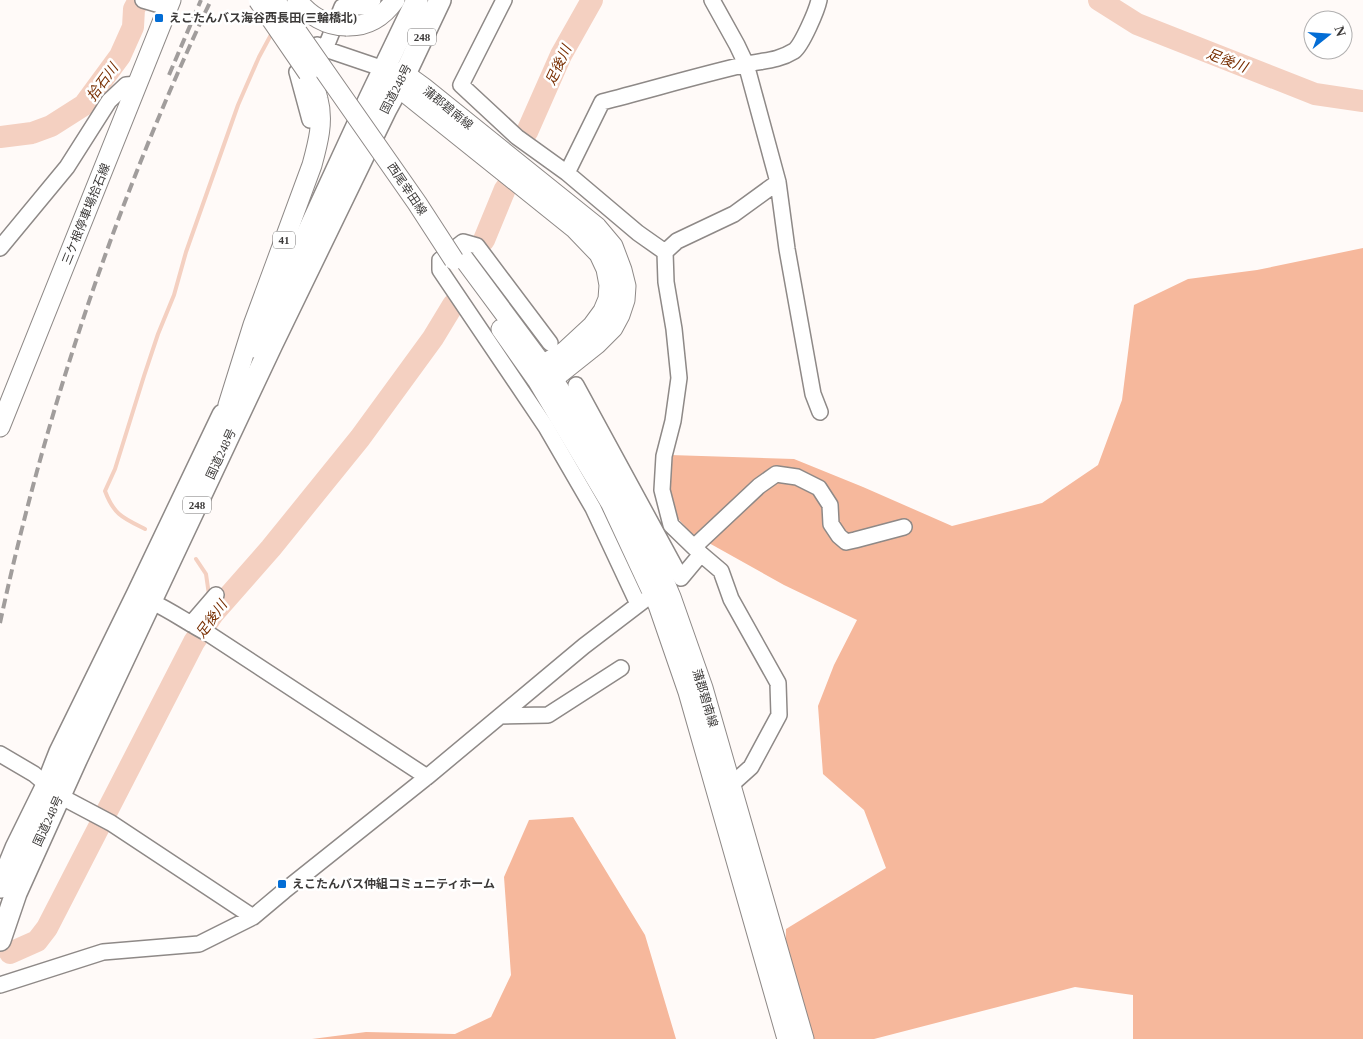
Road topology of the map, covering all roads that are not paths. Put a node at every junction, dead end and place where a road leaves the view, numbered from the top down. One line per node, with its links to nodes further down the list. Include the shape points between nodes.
1 (258, 0): 28 (main road, 41, bridge, via 308,73 318,99 321,120 312,165 253,325)
2 (275, 0): 24 (main road, 西尾幸田線, bridge)
3 (282, 0): 24 (main road, 西尾幸田線)
4 (297, 0): 6 (main road, bridge, via 323,22 353,27 370,23)
5 (373, 0): 14 (street, via 368,7 342,7)
6 (395, 0)
7 (417, 0): 16 (highway, 国道248号 / 248)
8 (440, 0): 17 (highway, 国道248号 / 248)
9 (504, 0): 20 (street, via 461,86 524,142)
10 (712, 0): 15 (street)
11 (819, 0): 15 (street, via 796,50 772,61)
12 (159, 4): 18 (main road, 三ケ根停車場拾石線)
13 (283, 27): 14 (street)
14 (325, 49): 16 (street); 19 (street, via 297,72)
15 (746, 64): 20 (street, via 602,102); 21 (street)
16 (384, 69): 17 (main road, 蒲郡碧南線); 28 (highway, 国道248号 / 248)
17 (402, 80): 26 (main road, 蒲郡碧南線, via 597,227 613,246 626,286 620,315 613,328 597,344); 34 (highway, 国道248号 / 248, via 272,344)
18 (138, 84): 22 (street, via 126,85 109,101 67,166); 30 (main road, 三ケ根停車場拾石線)
19 (310, 120)
20 (567, 173): 23 (street)
21 (778, 182): 23 (street, via 734,214 678,241); 29 (street, via 809,375)
22 (0, 248)
23 (665, 252): 32 (street, via 666,282 680,378 664,456 662,490 671,525)
24 (457, 257): 26 (main road, 西尾幸田線)
25 (550, 343): 37 (street, via 477,246 463,242 440,260 440,270 546,427 589,500 640,603)
26 (545, 375): 40 (main road, 蒲郡碧南線, via 583,426 641,526 671,597 703,688); 46 (main road, 蒲郡碧南線, via 658,604 688,692)
27 (576, 385): 32 (street, via 681,578)
28 (228, 406): 41 (highway, 国道248号 / 248, via 60,752)
29 (820, 412)
30 (0, 428)
31 (904, 527): 32 (street, via 846,542 831,524 830,505 819,488 797,477 776,474 759,486)
32 (697, 550): 40 (street, via 721,571 731,599 778,683 779,715 752,767)
33 (216, 595): 35 (street, via 205,609)
34 (152, 602): 35 (street); 41 (highway, 国道248号 / 248)
35 (198, 628): 39 (street)
36 (622, 668): 37 (street, via 548,715)
37 (500, 716): 39 (street)
38 (0, 754): 41 (street, via 34,774)
39 (427, 778): 43 (street)
40 (731, 786): 47 (main road, 蒲郡碧南線)
41 (53, 790): 42 (highway, 国道248号 / 248, via 16,848); 43 (street, via 102,818); 44 (highway, 国道248号 / 248)
42 (0, 887)
43 (253, 918): 45 (street, via 199,944 103,952)
44 (0, 940)
45 (0, 985)
46 (787, 1039)
47 (804, 1039)

